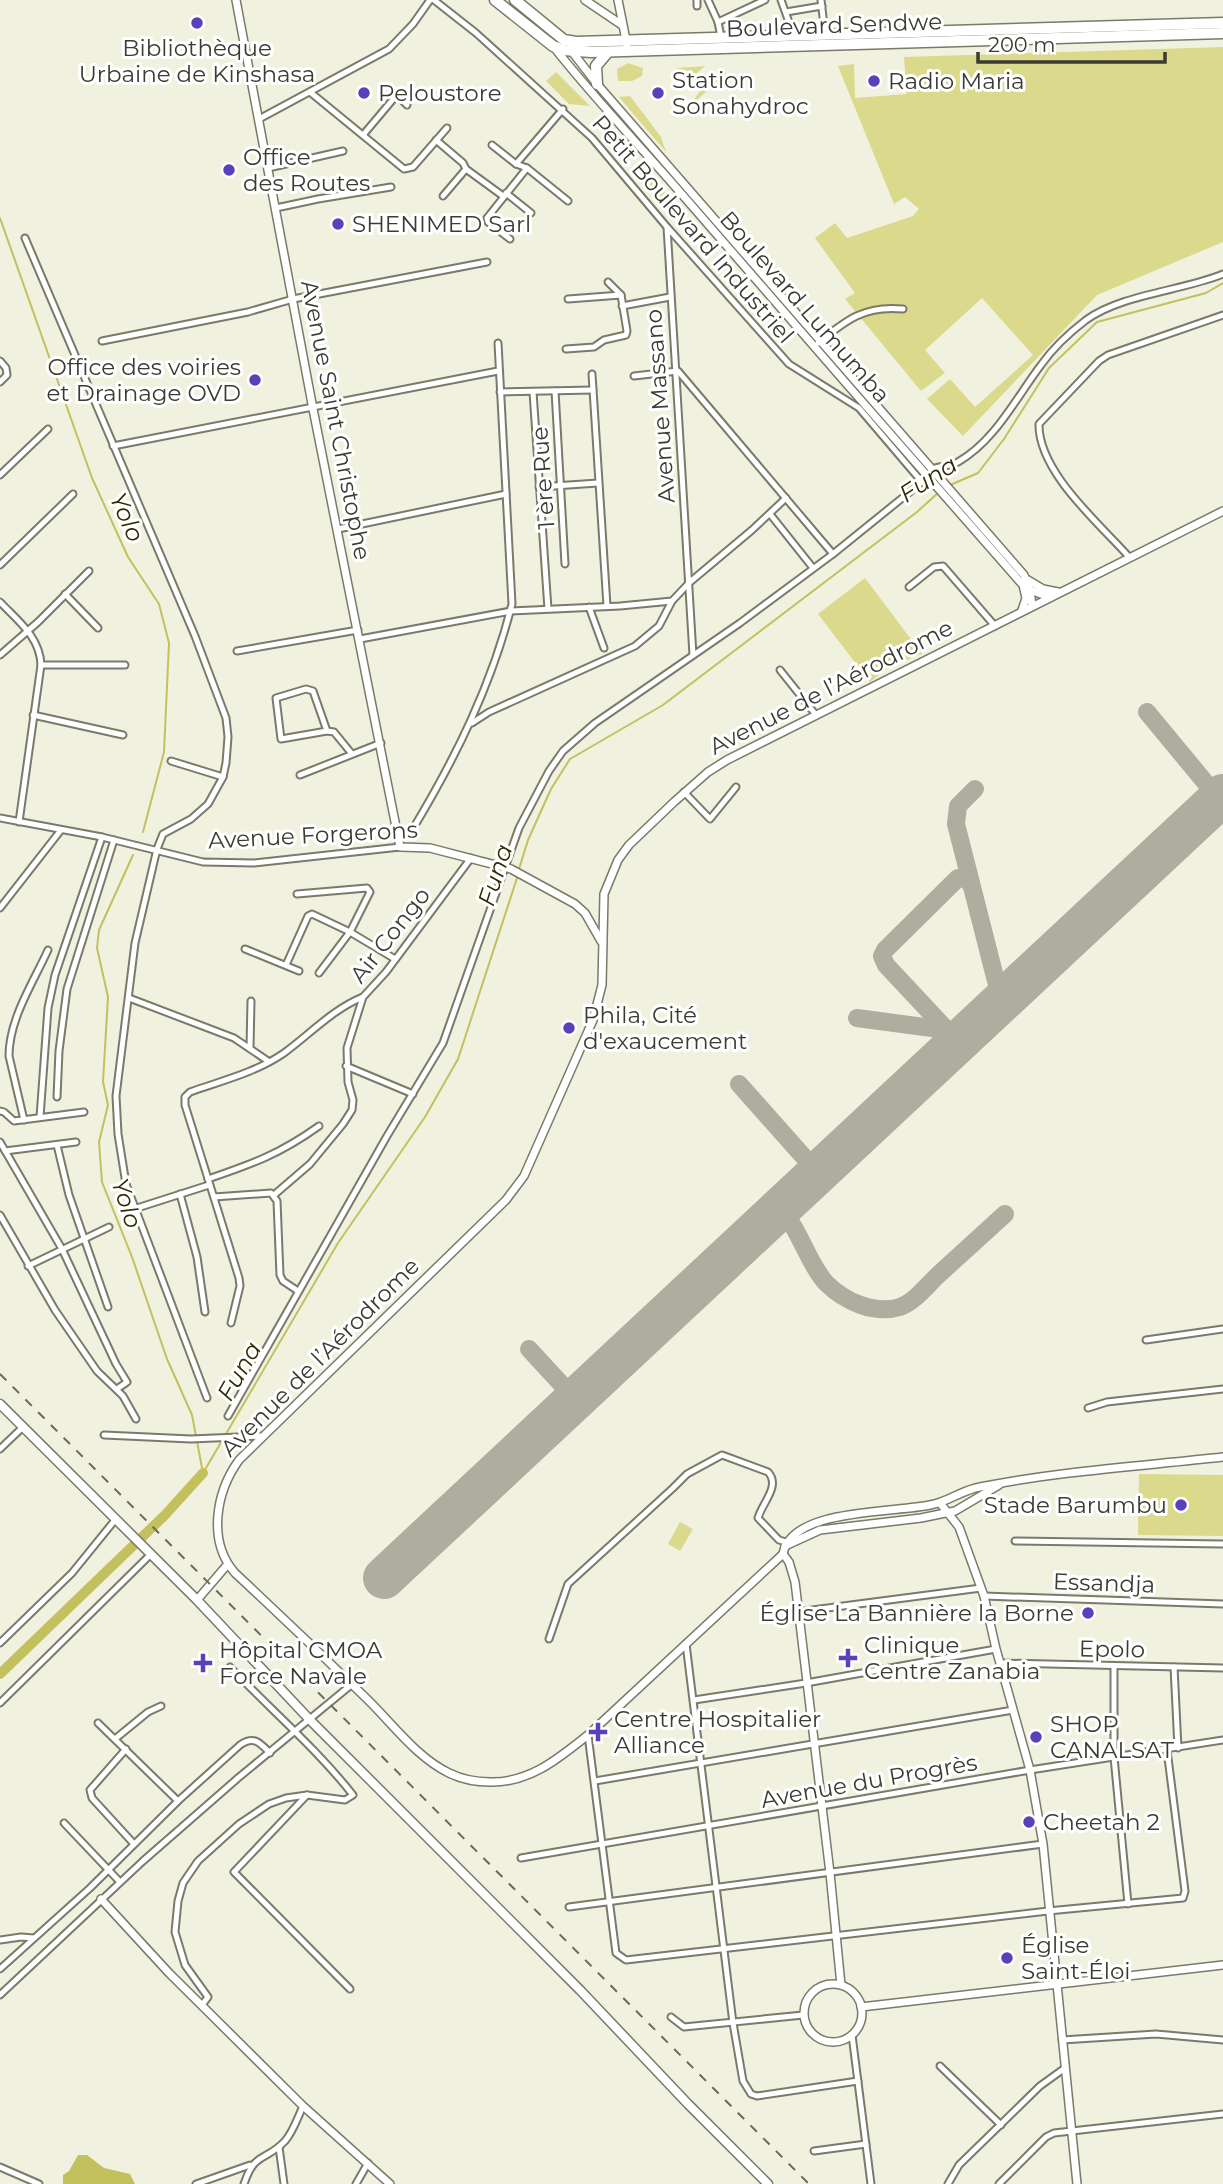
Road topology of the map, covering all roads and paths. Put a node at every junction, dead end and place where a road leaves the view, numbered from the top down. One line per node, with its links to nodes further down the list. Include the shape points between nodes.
1 (236, 0): 29 (main road, Avenue Saint Christophe)
2 (432, 0): 26 (street, via 389,49); 28 (street, Petit Boulevard Industriel)
3 (495, 0): 21 (highway, Boulevard Lumumba)
4 (515, 0): 19 (highway, Boulevard Lumumba)
5 (585, 0): 14 (main road)
6 (618, 0): 14 (main road)
7 (708, 0): 12 (street)
8 (765, 0): 12 (street)
9 (781, 0): 11 (street)
10 (821, 3): 11 (street); 16 (street)
11 (786, 12): 17 (street)
12 (718, 22): 18 (street)
13 (1223, 23): 16 (highway, Boulevard Sendwe)
14 (622, 25): 20 (main road)
15 (1223, 33): 23 (highway, Boulevard Sendwe)
16 (825, 34): 17 (highway, Boulevard Sendwe)
17 (791, 35): 18 (highway, Boulevard Sendwe)
18 (721, 37): 20 (highway, Boulevard Sendwe)
19 (564, 40): 20 (highway, Boulevard Sendwe); 22 (main road, Boulevard Lumumba)
20 (626, 40): 23 (main road)
21 (553, 46): 22 (highway, Boulevard Lumumba); 61 (main road, Boulevard Lumumba)
22 (572, 51): 24 (highway, Boulevard Sendwe); 25 (main road, Boulevard Lumumba)
23 (629, 52): 24 (highway, Boulevard Sendwe)
24 (607, 53): 25 (highway, via 596,66)
25 (597, 84): 58 (main road, Boulevard Lumumba)
26 (310, 92): 29 (street); 31 (street)
27 (407, 105): 31 (street, via 395,97)
28 (563, 109): 35 (street); 45 (street, Petit Boulevard Industriel)
29 (259, 119): 36 (main road, Avenue Saint Christophe)
30 (447, 128): 32 (street)
31 (363, 135): 32 (street, via 404,169)
32 (436, 140): 38 (street)
33 (492, 145): 35 (street)
34 (342, 152): 36 (street)
35 (516, 164): 37 (street)
36 (268, 168): 43 (main road, Avenue Saint Christophe)
37 (527, 168): 41 (street); 42 (street)
38 (466, 169): 40 (street); 41 (street)
39 (391, 187): 43 (street)
40 (443, 195)
41 (505, 195): 44 (street); 47 (street, via 487,220)
42 (568, 201)
43 (276, 208): 53 (main road, Avenue Saint Christophe)
44 (531, 213)
45 (667, 227): 52 (street, Avenue Massano); 78 (street, Petit Boulevard Industriel, via 789,364 859,408)
46 (25, 238): 75 (street)
47 (510, 239)
48 (487, 262): 53 (street)
49 (1223, 274): 76 (street, via 1090,318 1042,363 984,442 956,463)
50 (608, 282): 51 (street)
51 (621, 295): 54 (street); 55 (street)
52 (670, 297): 55 (street); 65 (street, Avenue Massano)
53 (293, 299): 59 (street); 73 (main road, Avenue Saint Christophe)
54 (568, 299)
55 (622, 306): 62 (street, via 625,335 594,347)
56 (903, 309): 58 (street, via 856,314)
57 (1223, 316): 89 (street, via 1108,355 1039,424 1053,471)
58 (821, 340): 61 (street); 76 (main road, Boulevard Lumumba)
59 (103, 341)
60 (498, 343): 64 (street)
61 (813, 347): 78 (main road, Boulevard Lumumba)
62 (566, 349)
63 (0, 361): 68 (street, via 8,372)
64 (498, 371): 71 (street); 73 (street)
65 (678, 371): 67 (street); 84 (street); 94 (street, Avenue Massano)
66 (592, 374): 69 (street)
67 (634, 376)
68 (0, 382)
69 (593, 390): 70 (street); 79 (street)
70 (555, 391): 72 (street); 80 (street, 1 ère Rue)
71 (500, 392): 72 (street); 83 (street)
72 (533, 392): 81 (street)
73 (313, 409): 75 (street); 87 (main road, Avenue Saint Christophe)
74 (48, 429): 77 (street)
75 (113, 446): 130 (street, via 220,698 228,737)
76 (932, 469): 95 (main road, Boulevard Lumumba)
77 (0, 475)
78 (927, 481): 88 (street); 95 (main road, Boulevard Lumumba)
79 (598, 483): 80 (street); 103 (street)
80 (561, 486): 81 (street); 90 (street, 1 ère Rue)
81 (539, 487): 106 (street)
82 (73, 494): 91 (street)
83 (506, 494): 87 (street); 107 (street)
84 (786, 498): 86 (street); 88 (street)
85 (1223, 511): 89 (main road, Avenue de l’Aérodrome)
86 (769, 514): 92 (street); 94 (street)
87 (338, 529): 111 (main road, Avenue Saint Christophe)
88 (833, 554): 92 (street)
89 (1130, 558): 98 (main road, Avenue de l’Aérodrome)
90 (565, 564)
91 (0, 565)
92 (814, 568): 116 (street)
93 (89, 571): 99 (street)
94 (690, 582): 102 (street); 116 (street, Avenue Massano)
95 (1025, 582): 97 (main road, Boulevard Lumumba); 98 (main road); 108 (main road)
96 (909, 587): 109 (street, via 934,566 943,566)
97 (1030, 590): 100 (main road); 104 (main road, Boulevard Lumumba)
98 (1059, 592): 100 (main road, Avenue de l’Aérodrome)
99 (65, 594): 110 (street); 112 (street)
100 (1049, 597): 104 (main road, Avenue de l’Aérodrome)
101 (0, 601): 112 (street)
102 (672, 601): 103 (street); 123 (street, via 659,626 635,646)
103 (607, 606): 105 (street)
104 (1032, 606): 108 (main road, Avenue de l’Aérodrome)
105 (589, 607): 106 (street); 114 (street)
106 (548, 609): 107 (street)
107 (510, 611): 113 (street); 123 (street)
108 (1021, 611): 109 (main road, Avenue de l’Aérodrome)
109 (995, 626): 122 (main road, Avenue de l’Aérodrome)
110 (98, 628)
111 (358, 630): 113 (main road, Avenue Saint Christophe); 115 (street)
112 (27, 631): 117 (street); 118 (street, via 40,650)
113 (360, 639): 126 (main road, Avenue Saint Christophe)
114 (604, 648)
115 (237, 651)
116 (693, 655): 142 (street, via 562,751 519,828)
117 (0, 656)
118 (41, 665): 119 (street); 121 (street)
119 (125, 665)
120 (780, 670): 122 (street)
121 (33, 715): 125 (street); 134 (street)
122 (816, 715): 132 (main road, Avenue de l’Aérodrome, via 727,760)
123 (472, 723): 137 (street, via 414,827)
124 (327, 731): 124 (street, via 281,739 276,698 313,691); 127 (street, via 334,732)
125 (122, 735)
126 (380, 743): 127 (street); 137 (main road, Avenue Saint Christophe)
127 (352, 754): 129 (street)
128 (171, 761): 130 (street)
129 (300, 775)
130 (223, 777): 140 (street, via 208,804 163,834)
131 (736, 787): 132 (street, via 710,819)
132 (684, 792): 147 (main road, Avenue de l’Aérodrome, via 618,860 604,894)
133 (0, 818): 134 (street, Avenue Forgerons)
134 (19, 822): 135 (street, Avenue Forgerons)
135 (61, 830): 136 (street, Avenue Forgerons); 144 (street)
136 (102, 837): 138 (street, Avenue Forgerons); 164 (street, via 53,986)
137 (399, 837): 139 (main road, Avenue Saint Christophe)
138 (114, 839): 140 (street, Avenue Forgerons); 161 (street, via 67,989)
139 (400, 847): 140 (street, Avenue Forgerons, via 254,863 203,862); 141 (main road, Avenue Forgerons, via 430,848)
140 (156, 849): 155 (street, via 135,943)
141 (471, 858): 142 (main road, Avenue Forgerons); 150 (street, Air Congo)
142 (508, 868): 147 (main road, Avenue Forgerons, via 575,904); 160 (street, via 443,1043)
143 (297, 894): 146 (street, via 367,888 370,894)
144 (2, 899): 145 (street)
145 (0, 908)
146 (350, 932): 150 (street); 151 (street, via 310,915); 153 (street)
147 (602, 942): 196 (main road, Avenue de l’Aérodrome, via 602,985 593,1020 524,1177)
148 (244, 949): 151 (street)
149 (48, 950): 165 (street, via 19,1013 9,1048)
150 (395, 959): 154 (street, Air Congo)
151 (286, 965): 152 (street)
152 (299, 971)
153 (319, 972)
154 (363, 997): 158 (street); 159 (street, Air Congo)
155 (129, 998): 157 (street, via 223,1033); 175 (street, via 116,1096 121,1158)
156 (251, 1001): 157 (street)
157 (250, 1048): 158 (street)
158 (268, 1061): 171 (street, via 185,1097)
159 (346, 1066): 160 (street); 173 (street, Air Congo, via 352,1110 310,1164)
160 (413, 1094): 181 (street)
161 (57, 1097)
162 (0, 1111): 165 (street, via 15,1121)
163 (84, 1112): 164 (street)
164 (40, 1117): 165 (street)
165 (24, 1120)
166 (319, 1126): 171 (street, via 275,1155)
167 (0, 1142): 170 (street)
168 (76, 1142): 169 (street)
169 (57, 1145): 170 (street); 178 (street)
170 (5, 1151): 179 (street)
171 (208, 1182): 172 (street); 174 (street)
172 (180, 1194): 175 (street); 183 (street, via 197,1257)
173 (274, 1195): 174 (street); 181 (street, via 280,1275)
174 (214, 1197): 184 (street, via 240,1286)
175 (134, 1209): 189 (street)
176 (0, 1214): 180 (street)
177 (108, 1227): 178 (street)
178 (83, 1238): 179 (street); 182 (street)
179 (62, 1249): 180 (street); 187 (street, via 127,1382)
180 (28, 1266): 187 (street, via 97,1371)
181 (299, 1291): 192 (street)
182 (108, 1307)
183 (205, 1312)
184 (231, 1323)
185 (1223, 1329): 186 (street)
186 (1146, 1340)
187 (117, 1389): 193 (street)
188 (1223, 1389): 191 (street)
189 (207, 1398)
190 (0, 1404): 194 (main road)
191 (1088, 1408)
192 (228, 1416)
193 (135, 1419)
194 (23, 1427): 197 (street); 202 (main road)
195 (103, 1436): 196 (street)
196 (263, 1436): 207 (main road, Avenue de l’Aérodrome, via 239,1460 221,1495 217,1527)
197 (0, 1449)
198 (1223, 1457): 199 (main road)
199 (1003, 1482): 200 (main road, via 967,1490); 201 (main road)
200 (940, 1503): 201 (main road); 205 (main road, via 820,1520 806,1525)
201 (948, 1513): 205 (main road, via 820,1530); 208 (main road, via 962,1533)
202 (115, 1520): 206 (main road); 213 (street, via 72,1573)
203 (1015, 1541): 204 (street)
204 (1223, 1544)
205 (785, 1547): 211 (main road); 212 (street, via 758,1518 774,1484 772,1476 722,1455 681,1478 568,1584); 214 (main road)
206 (152, 1554): 209 (main road); 224 (street)
207 (227, 1565): 209 (main road); 222 (main road)
208 (982, 1592): 210 (street, Essandja); 211 (street, Essandja); 215 (main road)
209 (197, 1600): 227 (main road)
210 (1223, 1604)
211 (797, 1612): 221 (main road)
212 (549, 1639)
213 (0, 1643)
214 (687, 1644): 223 (street); 230 (main road)
215 (996, 1649): 216 (main road); 221 (street)
216 (1000, 1663): 218 (street, Epolo); 226 (main road)
217 (230, 1667): 229 (street)
218 (1114, 1667): 219 (street, Epolo); 238 (street)
219 (1174, 1667): 220 (street, Epolo); 234 (street)
220 (1223, 1668)
221 (806, 1683): 223 (street); 233 (main road)
222 (351, 1685): 227 (street); 230 (main road, via 410,1744 448,1773 465,1778 490,1782 517,1779 556,1760)
223 (694, 1700): 239 (street)
224 (0, 1703)
225 (161, 1706): 231 (street)
226 (1013, 1710): 233 (street); 240 (main road)
227 (310, 1720): 229 (street); 297 (main road)
228 (99, 1723): 231 (street)
229 (297, 1731): 237 (street); 242 (street, via 353,1795 345,1800)
230 (588, 1734): 241 (street)
231 (115, 1739): 235 (street)
232 (1223, 1740): 234 (street, Avenue du Progrès)
233 (814, 1743): 239 (street); 244 (main road)
234 (1178, 1748): 236 (street, Avenue du Progrès)
235 (126, 1749): 243 (street); 247 (street, via 90,1790 92,1798)
236 (1167, 1750): 238 (street, Avenue du Progrès); 257 (street, via 1186,1894 1180,1899)
237 (270, 1753): 243 (street, via 256,1740 246,1741); 253 (street)
238 (1114, 1757): 240 (street, Avenue du Progrès); 257 (street)
239 (702, 1764): 241 (street); 246 (street)
240 (1030, 1769): 244 (street, Avenue du Progrès); 248 (main road)
241 (595, 1781): 249 (street)
242 (307, 1795): 268 (street, via 234,1872); 270 (street, via 286,1798 253,1814 198,1861 183,1883 175,1916 177,1942 185,1965 208,1997)
243 (178, 1801): 247 (street)
244 (821, 1808): 246 (street, Avenue du Progrès); 252 (main road)
245 (64, 1823): 251 (street)
246 (709, 1826): 249 (street, Avenue du Progrès); 254 (street)
247 (134, 1844): 251 (street)
248 (1042, 1844): 252 (street); 259 (main road)
249 (603, 1845): 250 (street, Avenue du Progrès); 256 (street)
250 (521, 1858)
251 (109, 1870): 253 (street); 261 (street)
252 (830, 1873): 254 (street); 260 (main road)
253 (120, 1882): 255 (street)
254 (717, 1889): 256 (street); 263 (street)
255 (101, 1899): 269 (street); 270 (main road)
256 (609, 1902): 258 (street); 263 (street, via 616,1953 621,1958)
257 (1128, 1903): 259 (street)
258 (569, 1907)
259 (1048, 1911): 260 (street); 266 (main road)
260 (837, 1936): 263 (street); 267 (main road)
261 (34, 1938): 262 (street); 265 (street)
262 (0, 1940)
263 (724, 1949): 274 (street)
264 (1223, 1965): 266 (main road)
265 (0, 1969)
266 (1056, 1984): 271 (main road); 277 (main road)
267 (841, 1985): 271 (main road); 272 (main road, via 816,1989)
268 (351, 1989)
269 (0, 1995)
270 (202, 2005): 281 (main road)
271 (861, 2007): 275 (main road, via 861,2022)
272 (803, 2015): 274 (street); 275 (main road, via 819,2039 837,2042)
273 (671, 2017): 274 (street, via 684,2027)
274 (733, 2023): 280 (street, via 743,2081 751,2094)
275 (852, 2035): 280 (street)
276 (1223, 2039): 277 (street, via 1156,2034)
277 (1062, 2040): 279 (main road)
278 (940, 2066): 283 (street)
279 (1065, 2068): 283 (street); 284 (main road)
280 (858, 2081): 285 (street)
281 (303, 2106): 286 (street); 288 (main road)
282 (1223, 2114): 284 (street)
283 (1000, 2125): 299 (street, via 959,2165)
284 (1073, 2130): 300 (street, via 1046,2137); 301 (main road)
285 (866, 2144): 287 (street); 298 (street)
286 (279, 2147): 289 (street); 294 (street)
287 (814, 2151)
288 (368, 2163): 295 (street); 296 (main road)
289 (250, 2165): 292 (street); 293 (street)
290 (0, 2167): 291 (street)
291 (39, 2184)
292 (196, 2184)
293 (244, 2184)
294 (284, 2184)
295 (356, 2184)
296 (390, 2184)
297 (768, 2184)
298 (871, 2184)
299 (948, 2184)
300 (999, 2184)
301 (1077, 2184)

